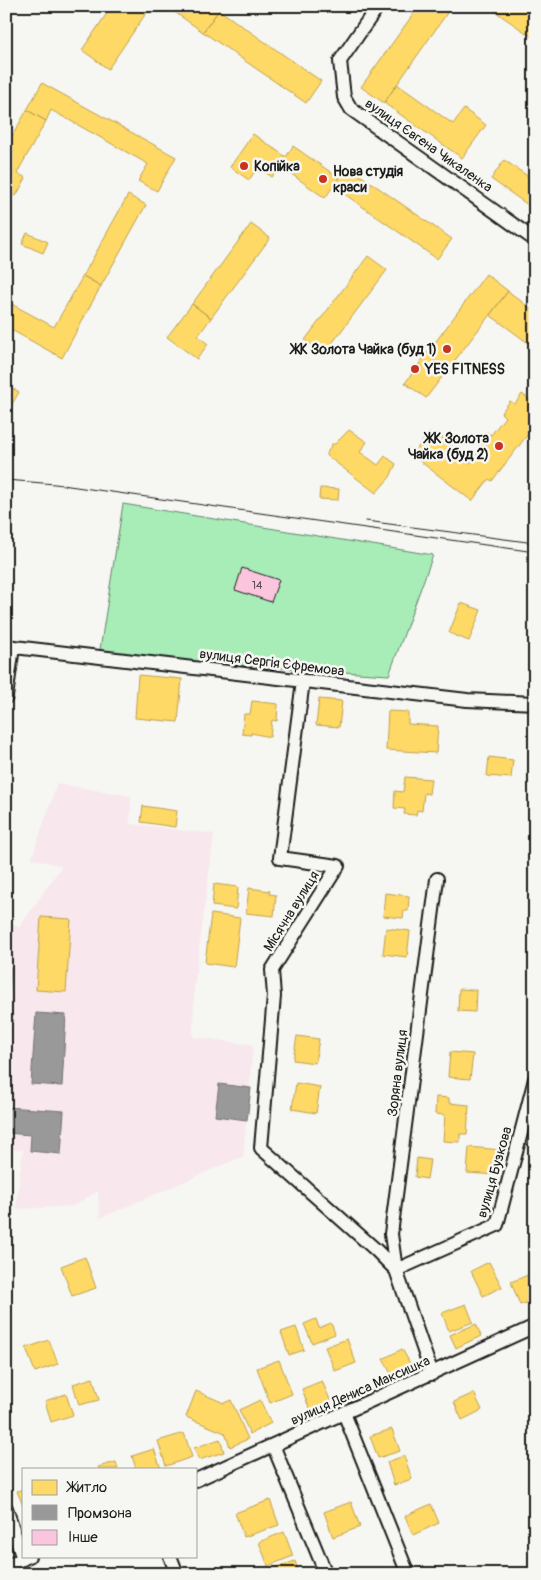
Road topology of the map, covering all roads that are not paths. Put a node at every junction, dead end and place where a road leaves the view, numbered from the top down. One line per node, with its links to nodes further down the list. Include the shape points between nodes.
1 (378, 6): 2 (street, вулиця Євгена Чикаленка, via 340,61 344,97 351,109)
2 (535, 240)
3 (10, 647): 4 (street, вулиця Сергія Єфремова); 5 (street)
4 (303, 681): 6 (street, вулиця Сергія Єфремова, via 476,700); 9 (street, Місячна вулиця, via 280,858 338,866 272,970 274,996 261,1148)
5 (6, 697)
6 (535, 703)
7 (437, 879): 9 (street, Зоряна вулиця, via 391,1234)
8 (535, 1079): 9 (street, вулиця Бузкова, via 497,1226)
9 (396, 1270): 11 (street)
10 (535, 1326): 11 (street, вулиця Дениса Максишка)
11 (432, 1374): 12 (street, вулиця Дениса Максишка)
12 (344, 1413): 13 (street, вулиця Дениса Максишка); 23 (street)
13 (273, 1445): 14 (street, вулиця Дениса Максишка); 22 (street)
14 (198, 1479)
15 (6, 1508): 16 (street)
16 (22, 1548)
17 (26, 1558): 19 (street)
18 (171, 1558): 21 (street)
19 (6, 1567): 20 (street)
20 (8, 1574)
21 (178, 1574)
22 (326, 1574)
23 (408, 1574)

